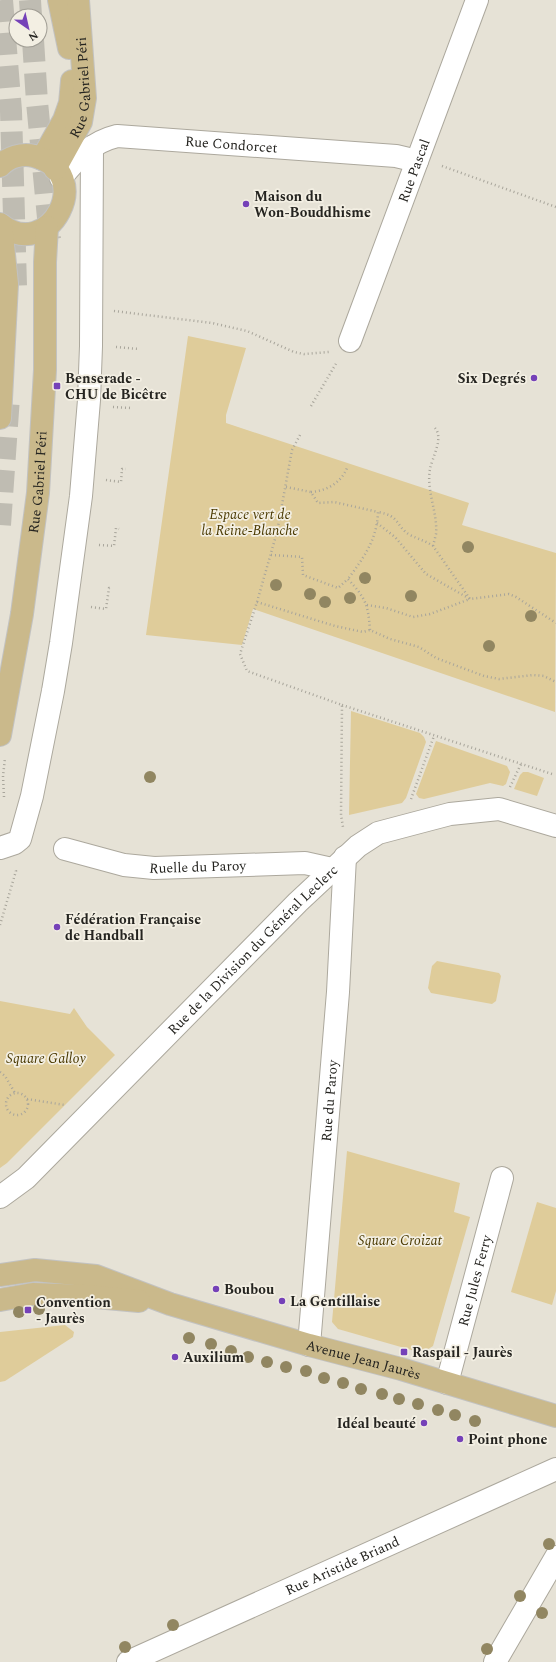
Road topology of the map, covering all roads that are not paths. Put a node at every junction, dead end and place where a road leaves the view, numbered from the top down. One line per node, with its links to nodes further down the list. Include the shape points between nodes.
1 (60, 0): 7 (main road, Rue Gabriel Péri, via 69,45 72,94)
2 (78, 0): 7 (main road, Rue Gabriel Péri, via 85,98 81,122)
3 (477, 0): 5 (street, Rue Pascal)
4 (92, 147): 5 (street, Rue Condorcet, via 105,139 117,136 396,156); 7 (street, Rue Condorcet, via 73,162); 14 (street, via 89,400 81,496 62,643 23,831 15,843)
5 (417, 161): 10 (street, Rue Pascal)
6 (0, 166): 7 (main road, via 17,156 30,155)
7 (53, 168): 9 (main road, via 65,191 63,205 57,217)
8 (1, 224): 9 (main road, via 14,231 29,233); 11 (main road, via 7,284)
9 (47, 227): 12 (main road, Rue Gabriel Péri, via 45,370 38,493 22,614)
10 (347, 346)
11 (0, 418)
12 (0, 735)
13 (556, 826): 16 (street, Rue de la Division du Général Leclerc, via 499,809 450,814 378,833)
14 (0, 848)
15 (65, 850): 16 (street, Ruelle du Paroy, via 124,865 154,868)
16 (338, 863): 18 (street, Rue de la Division du Général Leclerc, via 32,1172); 22 (street, Rue du Paroy, via 338,992)
17 (502, 1178): 23 (street, Rue Jules Ferry)
18 (0, 1197)
19 (0, 1275): 21 (main road, Avenue Jean Jaurès, via 35,1270 96,1276)
20 (0, 1300): 21 (main road, Avenue Jean Jaurès, via 33,1294)
21 (170, 1304): 22 (main road, Avenue Jean Jaurès)
22 (309, 1345): 23 (main road, Avenue Jean Jaurès)
23 (447, 1383): 24 (main road, Avenue Jean Jaurès)
24 (556, 1416)
25 (556, 1469): 27 (street, Rue Aristide Briand)
26 (556, 1557): 28 (street)
27 (128, 1662)
28 (495, 1662)

